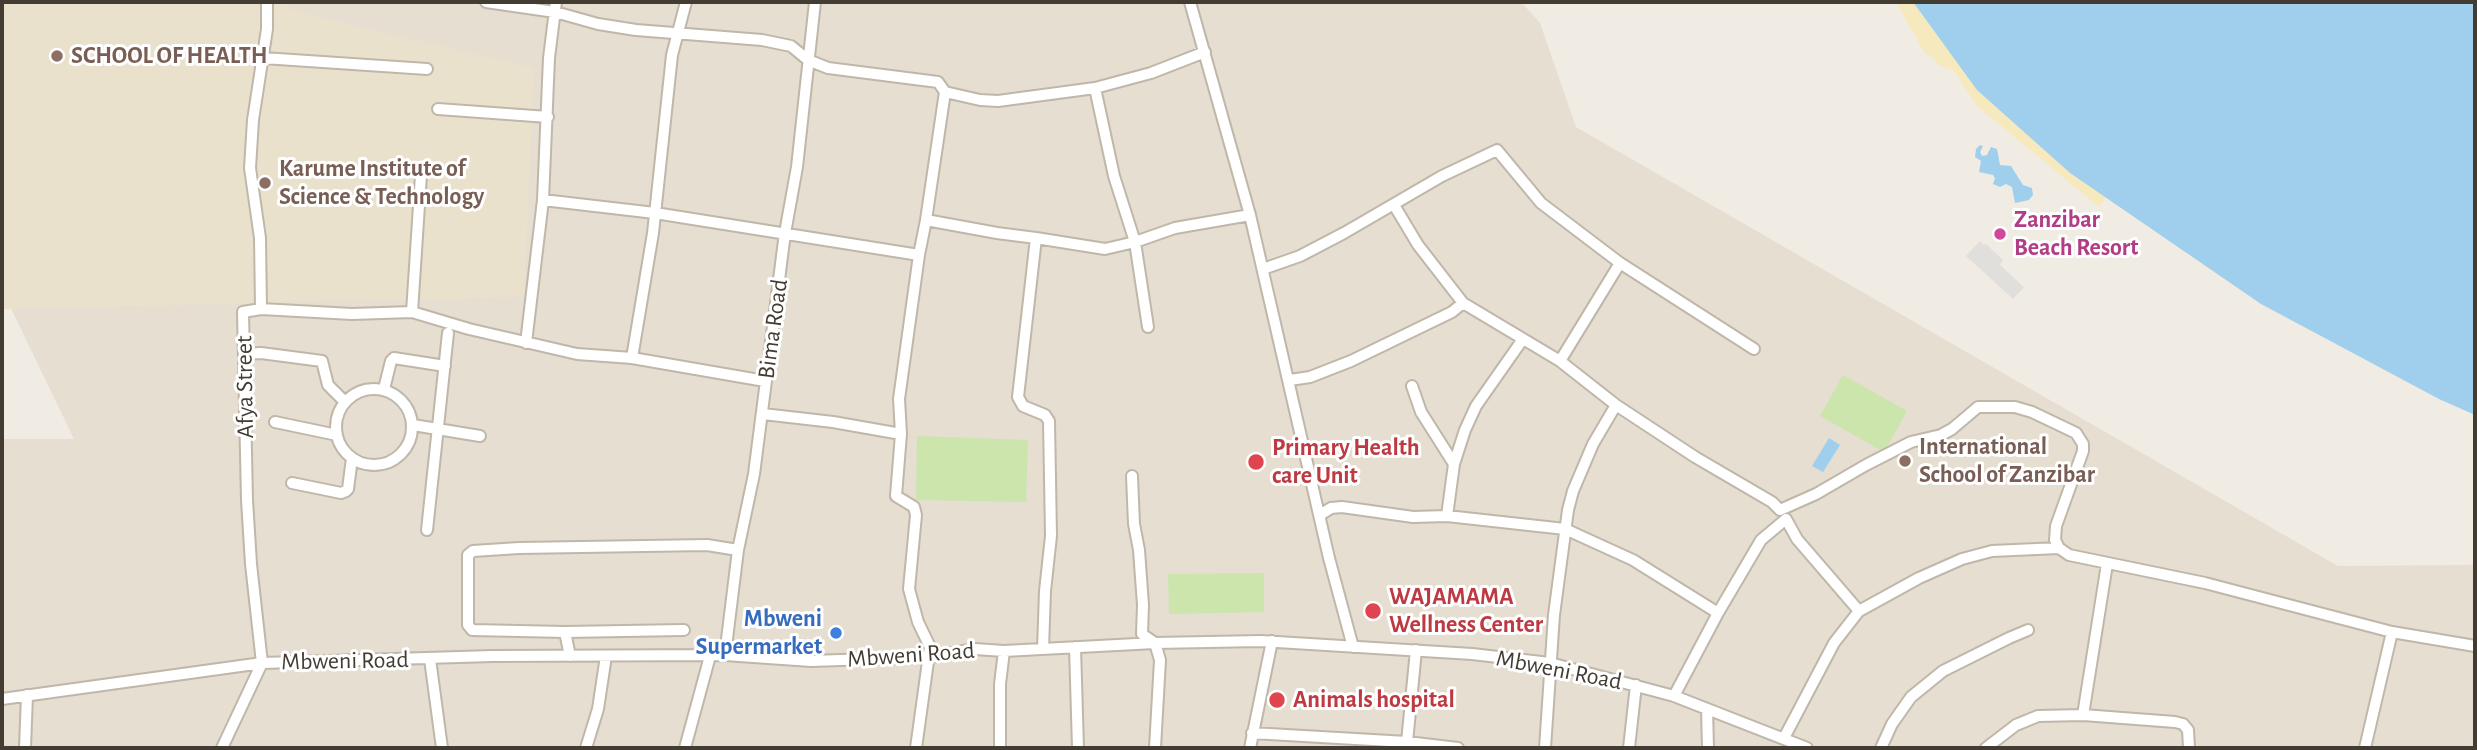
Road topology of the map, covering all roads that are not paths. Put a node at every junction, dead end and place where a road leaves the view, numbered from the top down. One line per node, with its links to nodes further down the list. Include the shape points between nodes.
1 (267, 2): 9 (street, Afya Street)
2 (486, 2): 6 (street)
3 (686, 2): 7 (street)
4 (815, 2): 10 (street, Bima Road)
5 (1190, 2): 8 (street)
6 (556, 7): 7 (street, via 598,24); 15 (street)
7 (678, 35): 10 (street, via 762,40 791,46); 19 (street, via 671,55)
8 (1205, 52): 12 (street); 20 (street)
9 (263, 58): 11 (street); 29 (street, Afya Street, via 250,168 260,238)
10 (808, 60): 13 (street, via 828,68 938,82); 22 (street, Bima Road)
11 (427, 69)
12 (1095, 88): 13 (street, via 998,101); 24 (street, via 1114,176)
13 (945, 93): 21 (street)
14 (438, 108): 15 (street)
15 (548, 117): 17 (street)
16 (421, 175): 30 (street)
17 (543, 200): 19 (street); 34 (street)
18 (1394, 205): 26 (street, via 1497,150 1541,203); 27 (street, via 1300,256); 28 (street)
19 (654, 213): 22 (street); 37 (street)
20 (1250, 215): 24 (street, via 1175,228); 27 (street)
21 (926, 220): 23 (street); 25 (street)
22 (785, 233): 25 (street); 41 (street, Bima Road)
23 (1036, 238): 24 (street, via 1096,249); 76 (street, via 1017,397 1023,406 1049,421 1051,536)
24 (1135, 242): 31 (street)
25 (919, 255): 50 (street, via 899,399)
26 (1620, 263): 35 (street); 38 (street)
27 (1263, 269): 40 (street)
28 (1463, 303): 33 (street); 40 (street, via 1351,361)
29 (261, 309): 30 (street); 36 (street, Afya Street, via 243,312)
30 (412, 312): 34 (street)
31 (1148, 327)
32 (448, 333): 39 (street)
33 (1523, 340): 38 (street); 54 (street, via 1476,406)
34 (526, 343): 37 (street, via 577,354)
35 (1754, 349)
36 (244, 354): 44 (street, via 323,361 328,385); 85 (street, Afya Street, via 247,500)
37 (632, 358): 41 (street)
38 (1560, 360): 45 (street)
39 (445, 366): 43 (street, via 394,358); 49 (street)
40 (1290, 380): 57 (street)
41 (765, 381): 46 (street, Bima Road)
42 (1412, 386): 54 (street, via 1421,412)
43 (384, 389): 44 (street, via 363,390); 48 (street, via 406,405)
44 (345, 402): 51 (street)
45 (1616, 405): 58 (street, via 1772,502); 60 (street, via 1573,491)
46 (763, 414): 50 (street); 63 (street, Bima Road)
47 (275, 422): 51 (street)
48 (413, 425): 49 (street); 53 (street, via 408,446 393,461 372,465)
49 (438, 429): 52 (street); 61 (street)
50 (901, 434): 83 (street, via 896,496 914,507 916,515 909,589)
51 (337, 435): 53 (street)
52 (480, 436)
53 (352, 458): 56 (street, via 348,489 341,493)
54 (1454, 464): 59 (street)
55 (1132, 475): 72 (street, via 1142,634)
56 (292, 483)
57 (1320, 515): 59 (street, via 1342,507 1413,517); 75 (street)
58 (1783, 515): 62 (street, via 1911,442 1952,429 1978,407 2015,407 2076,433 2083,444 2056,526); 65 (street, via 1797,539); 66 (street, via 1761,540)
59 (1447, 516): 60 (street)
60 (1565, 528): 66 (street, via 1633,560); 86 (street)
61 (427, 530)
62 (2059, 548): 64 (street); 65 (street, via 1992,551 1962,559)
63 (738, 550): 69 (street, via 707,545 519,548 468,555 468,625 472,630); 79 (street, Bima Road)
64 (2107, 564): 70 (street, via 2205,583); 92 (street)
65 (1859, 611): 95 (street, via 1834,643)
66 (1718, 613): 89 (street)
67 (2028, 630): 114 (street, via 1943,671 1911,697)
68 (684, 631): 69 (street)
69 (565, 632): 80 (street)
70 (2392, 632): 73 (street); 117 (street)
71 (1272, 641): 72 (street, Mbweni Road); 75 (street, Mbweni Road); 93 (street)
72 (1155, 643): 74 (street, Mbweni Road); 106 (street, via 1160,660)
73 (2475, 646)
74 (1075, 647): 76 (street, Mbweni Road); 105 (street)
75 (1353, 647): 77 (street, Mbweni Road)
76 (1043, 649): 78 (street, Mbweni Road)
77 (1416, 650): 86 (street, Mbweni Road); 96 (street)
78 (1004, 651): 83 (street, Mbweni Road, via 975,649); 104 (street)
79 (724, 655): 82 (street, Mbweni Road); 83 (street, Mbweni Road, via 811,661)
80 (570, 656): 81 (street, Mbweni Road); 84 (street, Mbweni Road)
81 (606, 656): 82 (street, Mbweni Road); 101 (street)
82 (710, 656): 102 (street)
83 (930, 657): 103 (street)
84 (430, 659): 85 (street, Mbweni Road); 100 (street)
85 (262, 663): 88 (street, Mbweni Road); 99 (street)
86 (1550, 663): 87 (street, Mbweni Road); 110 (street)
87 (1636, 685): 89 (street, Mbweni Road); 111 (street)
88 (27, 695): 90 (street, Mbweni Road); 98 (street)
89 (1674, 696): 91 (street, Mbweni Road)
90 (2, 699)
91 (1707, 709): 95 (street, Mbweni Road); 112 (street)
92 (2082, 715): 115 (street, via 2038,716 2016,725); 116 (street, via 2183,724)
93 (1252, 733): 94 (street); 107 (street)
94 (1296, 736): 97 (street); 108 (street)
95 (1784, 738): 113 (street, Mbweni Road)
96 (1407, 742): 97 (street); 109 (street)
97 (1373, 744)
98 (25, 748)
99 (222, 748)
100 (442, 748)
101 (586, 748)
102 (685, 748)
103 (916, 748)
104 (1000, 748)
105 (1078, 748)
106 (1155, 748)
107 (1250, 748)
108 (1295, 748)
109 (1458, 748)
110 (1545, 748)
111 (1629, 748)
112 (1708, 748)
113 (1807, 748)
114 (1881, 748)
115 (1986, 748)
116 (2189, 748)
117 (2365, 748)

